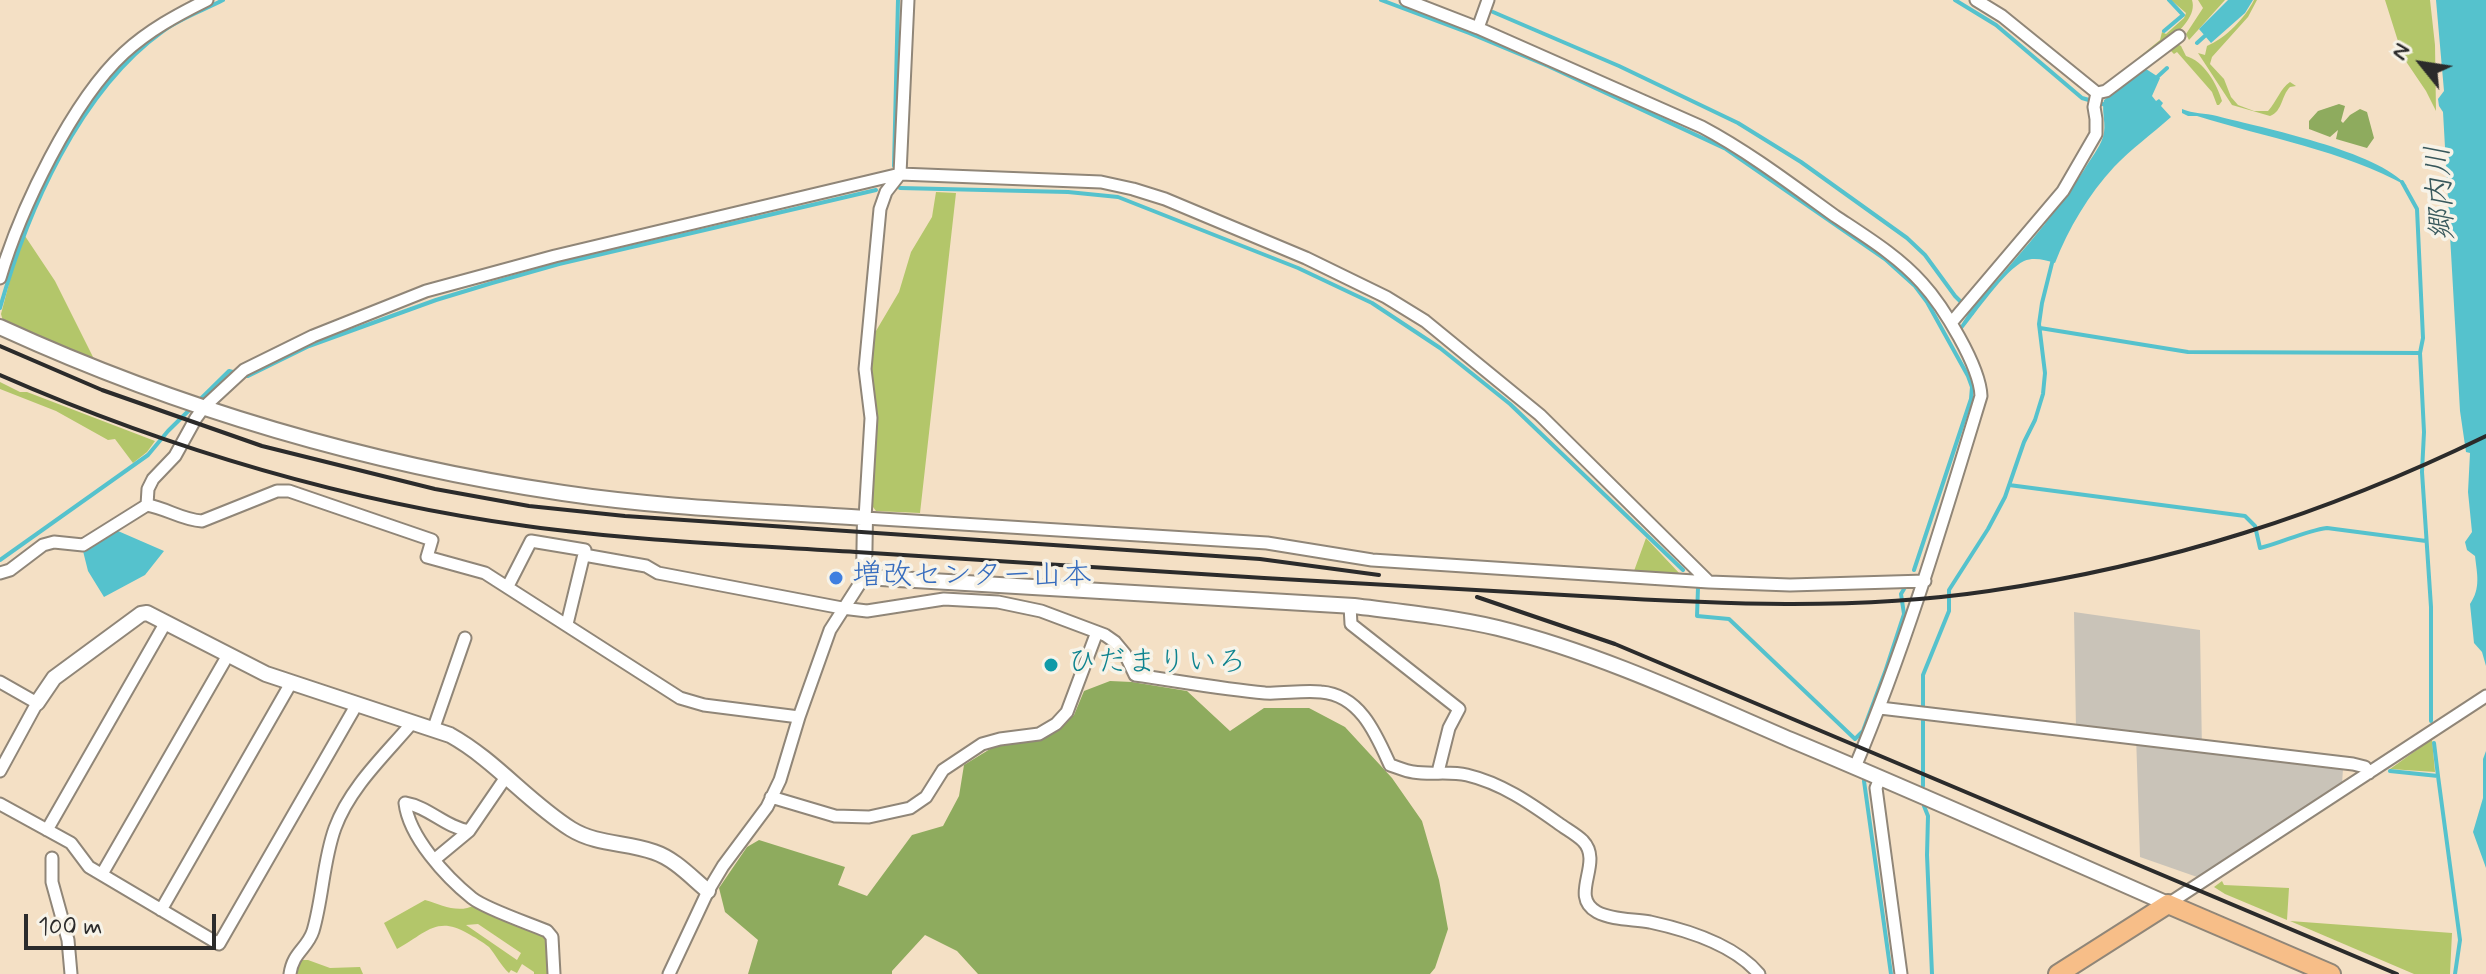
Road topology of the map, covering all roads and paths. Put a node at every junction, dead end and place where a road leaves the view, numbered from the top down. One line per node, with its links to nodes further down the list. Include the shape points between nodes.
1 (207, 0): 10 (street, via 164,22 123,54 80,106 25,210)
2 (908, 0): 9 (street)
3 (1406, 0): 6 (street)
4 (1488, 0): 6 (street)
5 (1976, 0): 8 (street, via 2002,16)
6 (1478, 28): 12 (street, via 1733,143 1891,255 1921,281)
7 (2179, 36): 8 (street)
8 (2096, 99): 12 (street, via 2096,134 2063,191 1965,307)
9 (900, 174): 13 (street, via 426,291 313,336 239,374); 15 (street, via 880,209 865,369 871,418); 20 (street, via 1101,182 1133,189 1306,258 1386,297 1425,321 1540,415)
10 (0, 278)
11 (0, 327): 13 (street)
12 (1955, 331): 19 (street, via 1981,384 1981,396)
13 (198, 405): 14 (street, via 175,456 153,479); 15 (street, via 352,452 564,494)
14 (147, 505): 17 (street, via 83,545 43,545); 21 (street, via 202,521 289,491 432,540 427,557 485,573)
15 (865, 518): 18 (street); 20 (street, via 1267,543 1372,560)
16 (584, 555): 21 (street, via 585,550 531,541); 23 (street); 25 (street)
17 (0, 573)
18 (864, 577): 22 (street); 23 (street)
19 (1925, 581): 20 (street); 34 (street)
20 (1709, 582)
21 (508, 586): 25 (street)
22 (1350, 606): 39 (street, via 1461,621 1541,640); 41 (street, via 1351,624 1459,709)
23 (842, 608): 26 (street, via 867,611 944,599 998,602); 35 (street)
24 (166, 622): 28 (street); 32 (street, via 141,614 54,678); 47 (street)
25 (567, 624): 35 (street, via 680,698)
26 (1097, 632): 41 (street, via 1115,642 1135,675 1267,693 1323,691 1336,696 1370,722 1390,765); 45 (street, via 1067,712 1056,724 1039,734 982,744 943,770 926,797 910,808 869,817 835,816)
27 (465, 638): 37 (street)
28 (228, 655): 30 (street); 51 (street)
29 (0, 682): 32 (street)
30 (291, 683): 33 (street); 54 (street)
31 (2486, 696): 42 (street)
32 (37, 703): 38 (street)
33 (357, 704): 36 (street); 54 (street, via 219,944)
34 (1880, 708): 39 (street); 42 (street, via 2353,764)
35 (799, 717): 45 (street)
36 (412, 723): 37 (street); 56 (street, via 344,807 334,829 311,936 292,961)
37 (433, 730): 43 (street, via 471,747)
38 (3, 756): 40 (street)
39 (1855, 767): 44 (street)
40 (0, 771)
41 (1438, 772): 59 (street, via 1493,782 1584,842 1591,861 1584,897 1594,910 1695,935)
42 (2369, 773): 53 (street)
43 (506, 777): 48 (street); 52 (street, via 573,830 654,852)
44 (1880, 778): 53 (street); 60 (street, via 1876,788)
45 (771, 797): 52 (street)
46 (0, 805): 47 (street)
47 (47, 830): 51 (street, via 71,843 89,867)
48 (469, 831): 50 (street); 50 (street, via 405,803)
49 (52, 858): 55 (street)
50 (434, 860): 57 (street, via 474,900 547,931)
51 (102, 874): 54 (street)
52 (708, 891): 58 (street)
53 (2168, 904): 61 (main road); 62 (main road)
54 (161, 910)
55 (71, 974)
56 (290, 974)
57 (554, 974)
58 (669, 974)
59 (1759, 974)
60 (1901, 974)
61 (2058, 974)
62 (2331, 974)

